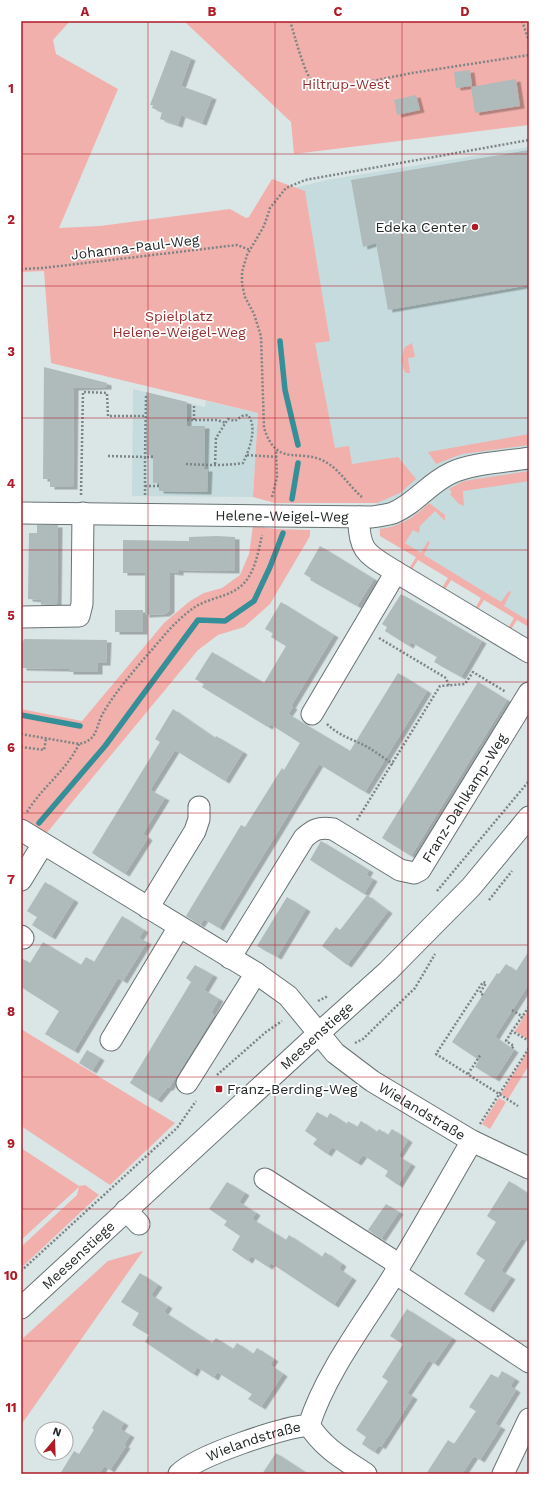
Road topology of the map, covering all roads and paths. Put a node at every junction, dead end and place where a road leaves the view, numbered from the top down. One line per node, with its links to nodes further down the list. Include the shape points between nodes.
1 (290, 21): 4 (path, via 309,76 315,85 323,88 332,89 412,73)
2 (522, 21): 3 (path)
3 (529, 41)
4 (529, 55)
5 (529, 140): 6 (path, via 305,180 286,188 278,196)
6 (250, 250): 7 (path, Johanna-Paul-Weg, via 237,245); 14 (path, via 242,272 242,284 261,336 264,428 268,440)
7 (21, 269)
8 (146, 396): 10 (path)
9 (194, 406): 12 (path)
10 (145, 416): 17 (path); 26 (path, via 108,416 107,393 83,392)
11 (187, 420): 12 (path)
12 (194, 420): 13 (path)
13 (226, 423): 15 (path, via 228,418 235,421 242,416 248,416 251,420 252,442); 22 (path, via 216,438)
14 (276, 450): 19 (path); 29 (path, via 293,456 318,458 331,465 351,488 365,498)
15 (247, 455): 19 (path); 22 (path, via 244,463)
16 (108, 456): 17 (path)
17 (145, 457): 18 (path); 23 (path)
18 (153, 457)
19 (277, 457): 28 (path, via 276,477)
20 (529, 458): 29 (street, Helene-Weigel-Weg, via 452,472 436,480 392,513)
21 (186, 464): 22 (path)
22 (215, 465)
23 (145, 486): 24 (path); 27 (path)
24 (159, 486)
25 (21, 513): 26 (street, Helene-Weigel-Weg)
26 (82, 513): 27 (street, Helene-Weigel-Weg); 31 (street, via 82,604 79,616)
27 (145, 514): 28 (street, Helene-Weigel-Weg)
28 (267, 515): 29 (street, Helene-Weigel-Weg); 39 (path, via 249,578 237,590 196,607 179,620 109,703 94,736 89,742)
29 (365, 517): 30 (street, via 363,547 369,555)
30 (396, 572): 32 (street); 33 (street)
31 (21, 617)
32 (363, 628): 34 (path, via 446,678); 36 (street)
33 (529, 652)
34 (449, 686): 35 (path, via 465,684 473,672); 41 (path, via 440,686)
35 (526, 697): 46 (street, Franz-Dahlkamp-Weg, via 420,870 414,873 400,870)
36 (313, 713): 41 (path, via 332,729)
37 (21, 734): 38 (path)
38 (46, 739): 39 (path); 40 (path, via 44,750)
39 (80, 744): 45 (path, via 74,755 43,789)
40 (21, 747)
41 (393, 764): 46 (path)
42 (529, 781): 49 (path)
43 (199, 807): 50 (street, via 195,831)
44 (529, 817): 61 (street, Meesenstiege, via 458,900 388,971)
45 (23, 823): 47 (street)
46 (345, 837): 52 (street, Franz-Dahlkamp-Weg, via 333,829 323,827 313,829 304,838)
47 (43, 844): 48 (street); 50 (street)
48 (21, 880)
49 (434, 893)
50 (148, 908): 51 (street)
51 (179, 927): 52 (street); 62 (street)
52 (230, 958): 53 (street)
53 (256, 973): 57 (street, via 288,996); 69 (street)
54 (332, 994): 57 (path)
55 (482, 995): 67 (path, via 480,993 486,983 483,982 436,1054)
56 (529, 1007): 59 (path)
57 (300, 1010): 61 (street); 68 (path, via 266,1032)
58 (512, 1010): 59 (path)
59 (522, 1016): 60 (path)
60 (512, 1031): 63 (path); 64 (path, via 506,1041 514,1046)
61 (318, 1032): 72 (street, Wielandstraße, via 335,1053 372,1081); 77 (street, Meesenstiege, via 133,1217)
62 (111, 1040)
63 (529, 1041)
64 (512, 1048)
65 (529, 1048): 70 (path)
66 (480, 1054): 67 (path)
67 (468, 1074): 70 (path)
68 (215, 1077)
69 (194, 1089): 76 (path, via 177,1128)
70 (499, 1094): 71 (path); 72 (path)
71 (518, 1106)
72 (472, 1140): 73 (street, Wielandstraße); 75 (street, Wielandstraße)
73 (529, 1168)
74 (265, 1179): 75 (street)
75 (398, 1269): 78 (street); 80 (street, Wielandstraße, via 343,1355 316,1405)
76 (21, 1271)
77 (21, 1308)
78 (529, 1362)
79 (529, 1419): 81 (street)
80 (309, 1425): 82 (street, Wielandstraße, via 282,1430 201,1459); 83 (street, Wielandstraße, via 316,1437 328,1448)
81 (523, 1448): 84 (street)
82 (179, 1474)
83 (366, 1474)
84 (503, 1474)

